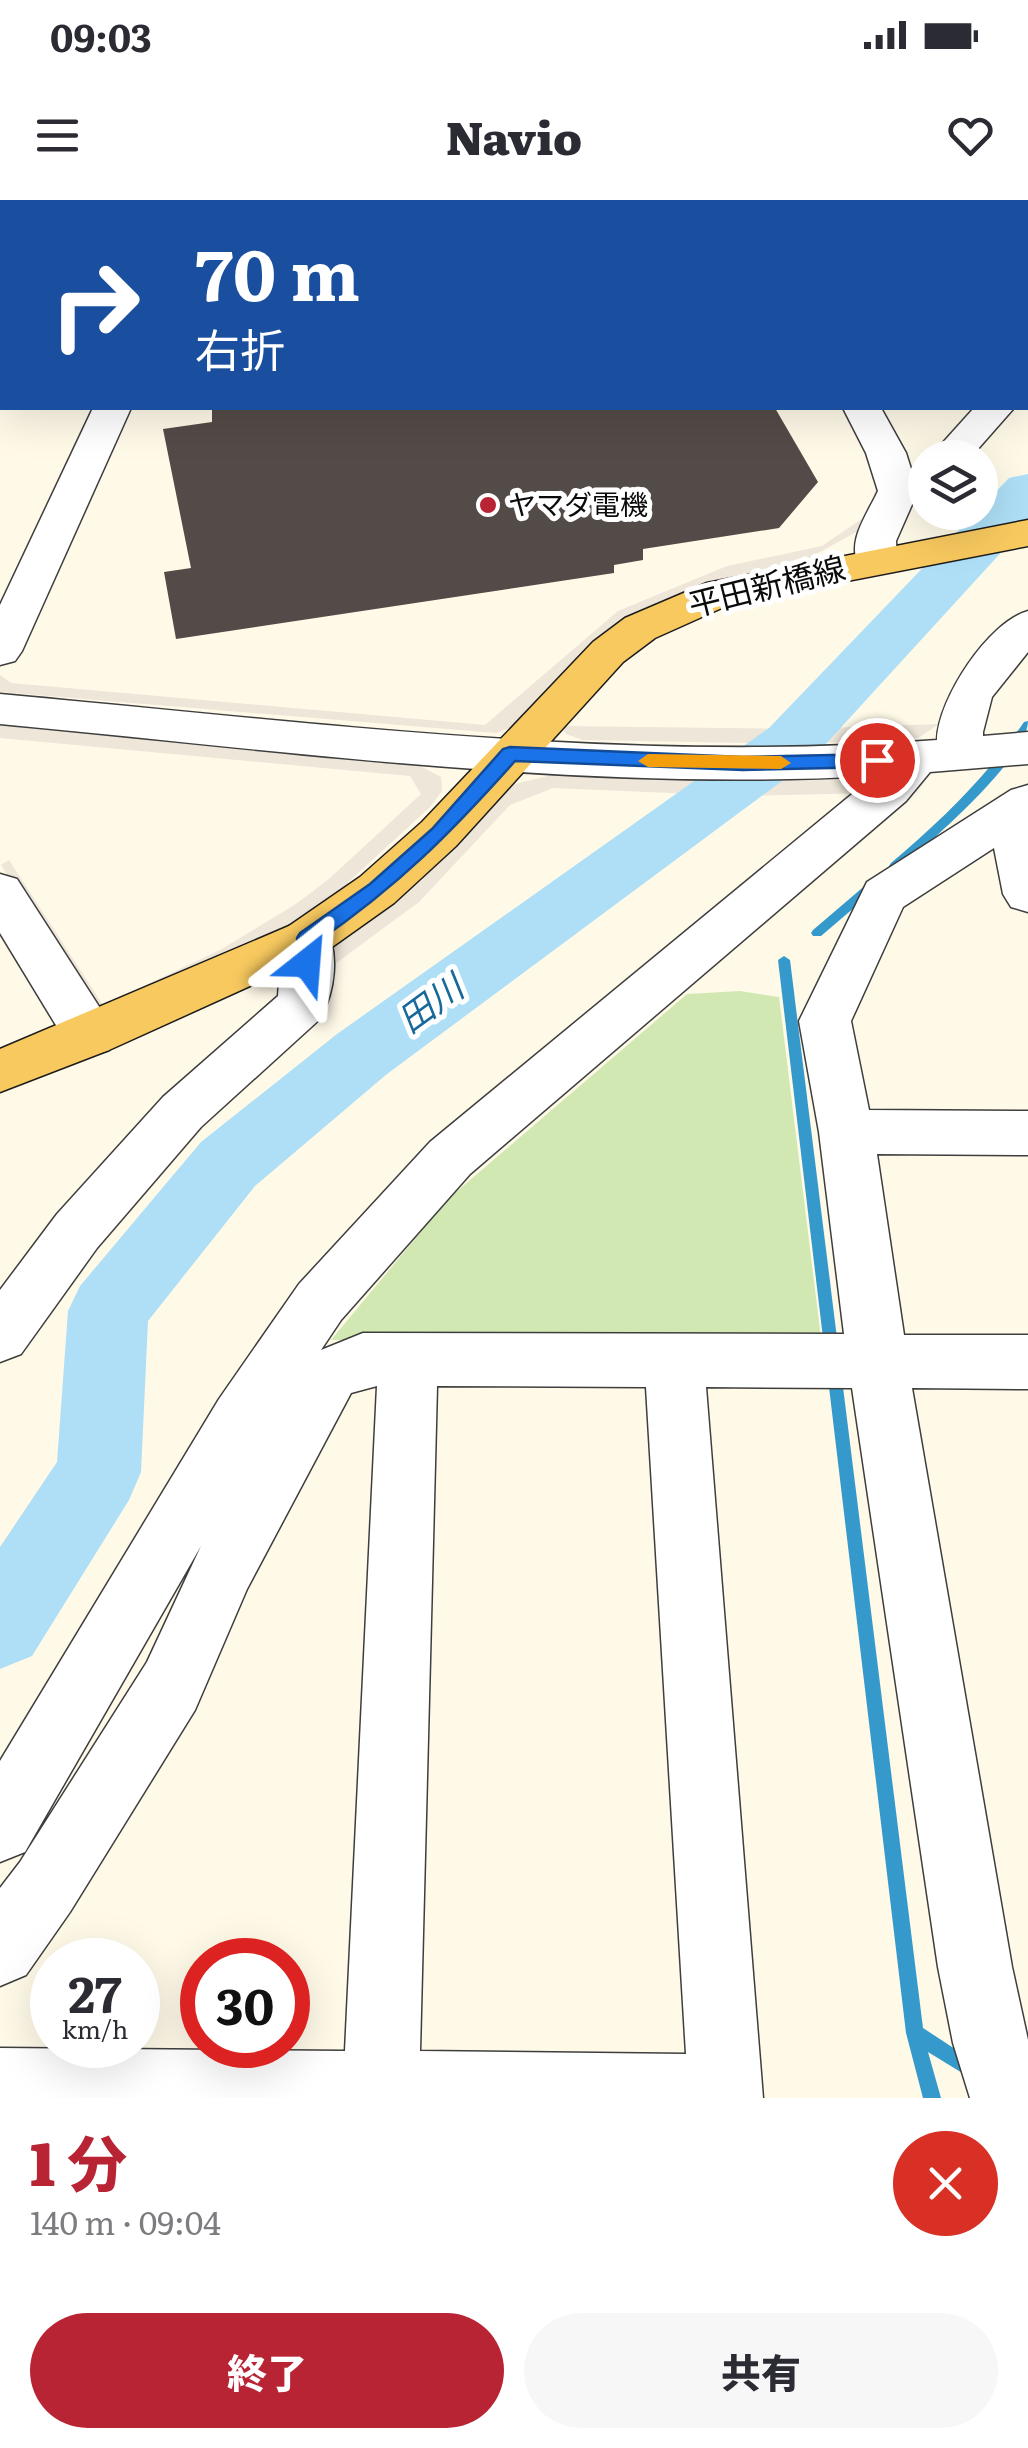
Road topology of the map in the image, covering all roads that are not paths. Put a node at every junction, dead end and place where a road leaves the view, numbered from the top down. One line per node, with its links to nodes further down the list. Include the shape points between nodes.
1 (111, 410): 10 (street)
2 (863, 410): 5 (street)
3 (993, 410): 4 (street)
4 (965, 440)
5 (908, 482)
6 (908, 491): 8 (street, via 875,541)
7 (1028, 532): 8 (main road, 平田新橋線)
8 (889, 558): 13 (main road, 平田新橋線, via 722,592 640,628 608,652)
9 (1028, 625): 14 (street, via 965,700 958,729)
10 (0, 651)
11 (0, 709): 13 (street)
12 (1028, 748): 14 (street)
13 (510, 754): 14 (street, via 743,764); 18 (main road, 平田新橋線, via 439,834 377,890)
14 (927, 757): 28 (street, via 450,1158 320,1302 240,1418)
15 (1020, 809): 17 (street); 21 (street, via 884,895 825,1020)
16 (0, 892): 19 (street)
17 (1028, 894)
18 (307, 938): 19 (main road, 平田新橋線); 23 (street, via 302,1005 182,1112 77,1231)
19 (90, 1036): 20 (main road, 平田新橋線)
20 (0, 1072)
21 (846, 1132): 22 (street); 27 (street)
22 (1028, 1133)
23 (0, 1336)
24 (408, 1359): 25 (street); 29 (street, via 364,1360 330,1374 224,1567 171,1686); 32 (street)
25 (674, 1361): 27 (street); 32 (street, via 727,2092)
26 (1028, 1362): 27 (street)
27 (878, 1363): 30 (street, via 976,1967)
28 (0, 1827)
29 (0, 1950)
30 (1007, 2067)
31 (0, 2086): 32 (street)
32 (381, 2090)

